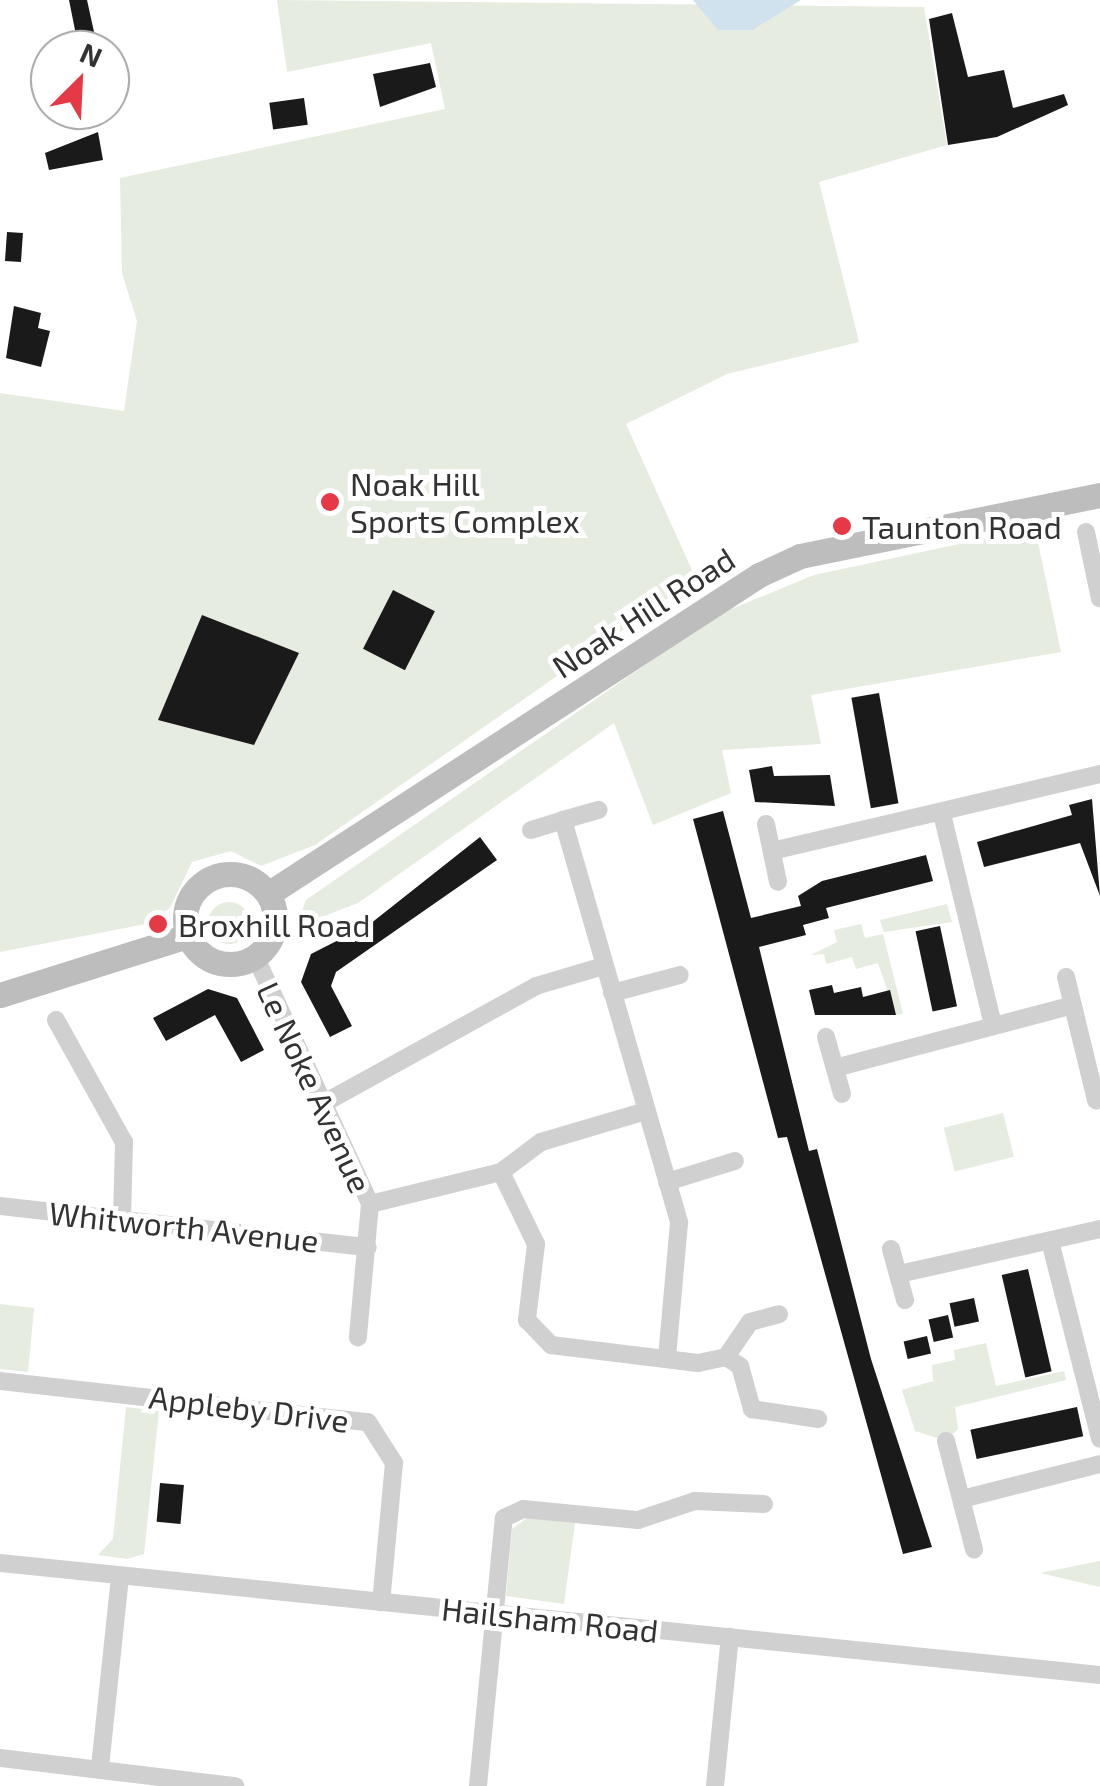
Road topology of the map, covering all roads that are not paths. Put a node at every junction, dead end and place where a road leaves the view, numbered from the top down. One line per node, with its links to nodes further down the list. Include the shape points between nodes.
1 (1100, 495): 12 (street, Noak Hill Road, via 800,556 758,575)
2 (1086, 532): 3 (street)
3 (1100, 598)
4 (1100, 774): 6 (street)
5 (599, 810): 7 (street)
6 (942, 814): 10 (street); 22 (street)
7 (563, 820): 9 (street); 15 (street)
8 (766, 824): 10 (street)
9 (531, 830)
10 (772, 851): 11 (street)
11 (778, 882)
12 (268, 894): 13 (street, via 232,874 203,882 186,908); 14 (street, via 276,922)
13 (187, 936): 14 (street, via 222,964); 19 (street)
14 (256, 958): 27 (street, Le Noke Avenue)
15 (603, 966): 18 (street); 27 (street, via 536,986)
16 (680, 976): 18 (street)
17 (1066, 977): 20 (street)
18 (612, 994): 28 (street)
19 (0, 995)
20 (1073, 1005): 22 (street); 26 (street)
21 (56, 1020): 34 (street, via 124,1142)
22 (993, 1025): 24 (street)
23 (826, 1036): 24 (street)
24 (835, 1068): 25 (street)
25 (842, 1094)
26 (1096, 1100)
27 (326, 1102): 32 (street, Le Noke Avenue)
28 (646, 1111): 30 (street, via 541,1142); 31 (street)
29 (735, 1162): 31 (street)
30 (501, 1172): 32 (street); 44 (street, via 536,1244 532,1330 551,1346)
31 (668, 1182): 44 (street, via 679,1223)
32 (370, 1204): 37 (street, Le Noke Avenue)
33 (0, 1206): 34 (street, Whitworth Avenue)
34 (122, 1219): 37 (street, Whitworth Avenue)
35 (1100, 1229): 36 (street)
36 (1050, 1241): 39 (street); 47 (street)
37 (368, 1247): 42 (street, Le Noke Avenue)
38 (891, 1248): 39 (street)
39 (899, 1274): 40 (street)
40 (905, 1300)
41 (779, 1314): 43 (street, via 750,1322)
42 (358, 1336)
43 (726, 1357): 44 (street); 46 (street, via 740,1366 752,1409)
44 (667, 1358)
45 (0, 1381): 55 (street, Appleby Drive, via 368,1422 394,1464)
46 (818, 1419)
47 (1100, 1439)
48 (946, 1441): 50 (street)
49 (1100, 1464): 50 (street)
50 (962, 1499): 52 (street)
51 (764, 1504): 56 (street, via 695,1501 638,1520 516,1510 501,1524)
52 (974, 1550)
53 (0, 1563): 54 (street, Hailsham Road)
54 (120, 1576): 55 (street, Hailsham Road); 60 (street)
55 (381, 1602): 56 (street, Hailsham Road)
56 (490, 1613): 57 (street, Hailsham Road); 62 (street)
57 (730, 1638): 58 (street, Hailsham Road); 63 (street)
58 (1100, 1675)
59 (0, 1758): 60 (street)
60 (100, 1767): 61 (street)
61 (235, 1786)
62 (478, 1786)
63 (715, 1786)

